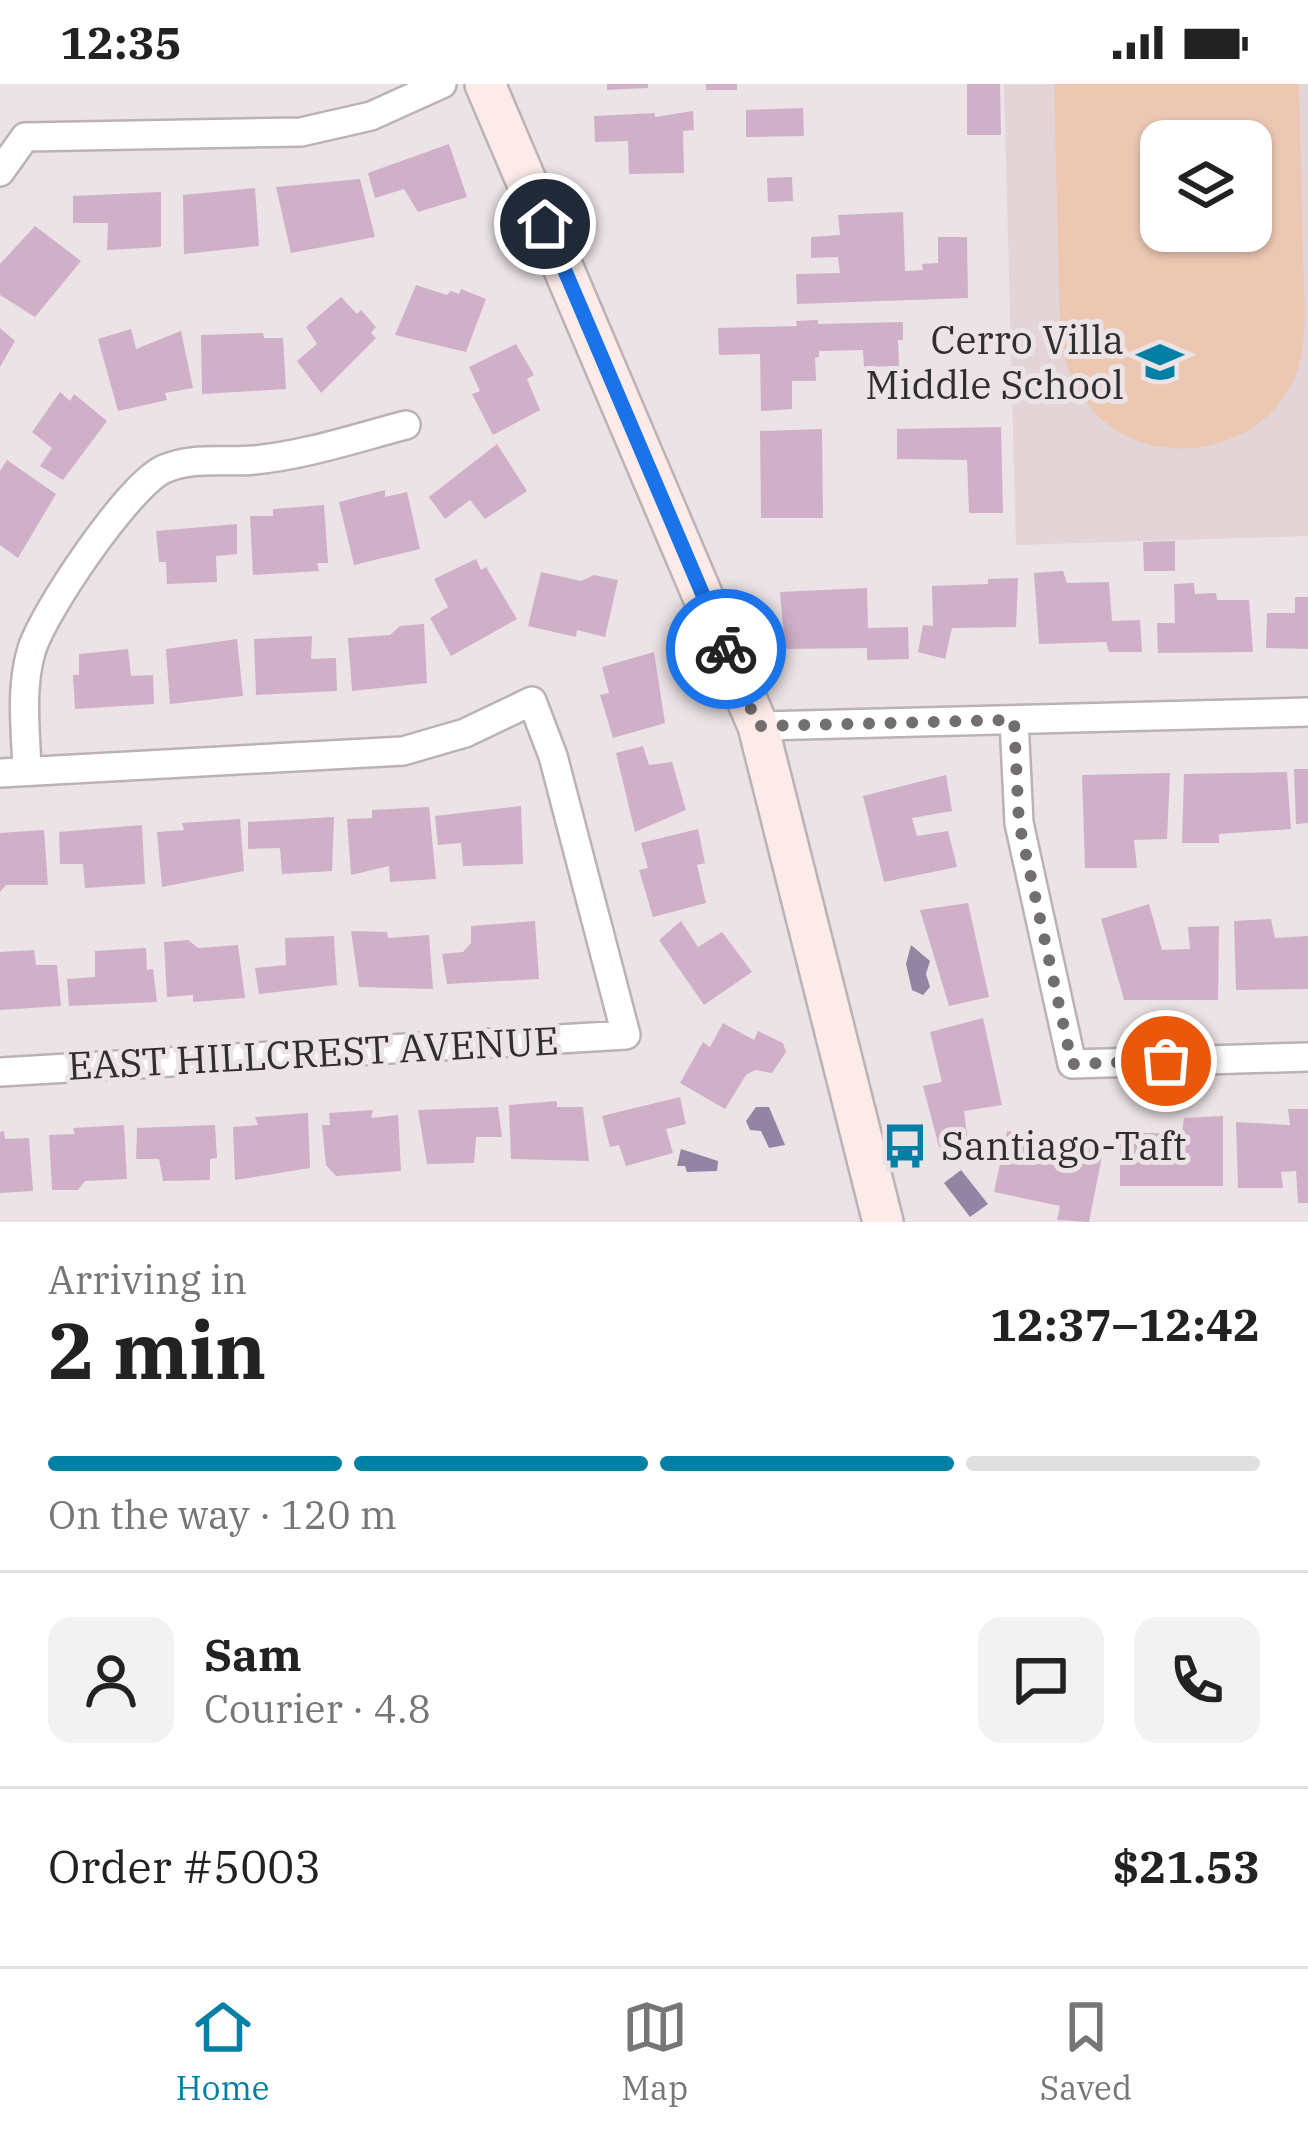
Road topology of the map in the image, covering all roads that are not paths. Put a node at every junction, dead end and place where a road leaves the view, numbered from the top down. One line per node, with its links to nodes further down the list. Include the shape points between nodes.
1 (442, 84): 3 (street, via 371,116 302,132 25,137)
2 (485, 84): 7 (main road)
3 (0, 172)
4 (406, 425): 8 (street, via 300,453 204,459 162,470 130,495 43,622 30,655)
5 (1308, 712): 6 (street)
6 (1014, 720): 7 (street); 9 (street, via 1019,823 1072,1064)
7 (758, 726): 11 (main road)
8 (13, 772): 10 (street, EAST HILLCREST AVENUE, via 403,751 465,734 532,701 626,1035)
9 (1308, 1057)
10 (0, 1072)
11 (884, 1222)

